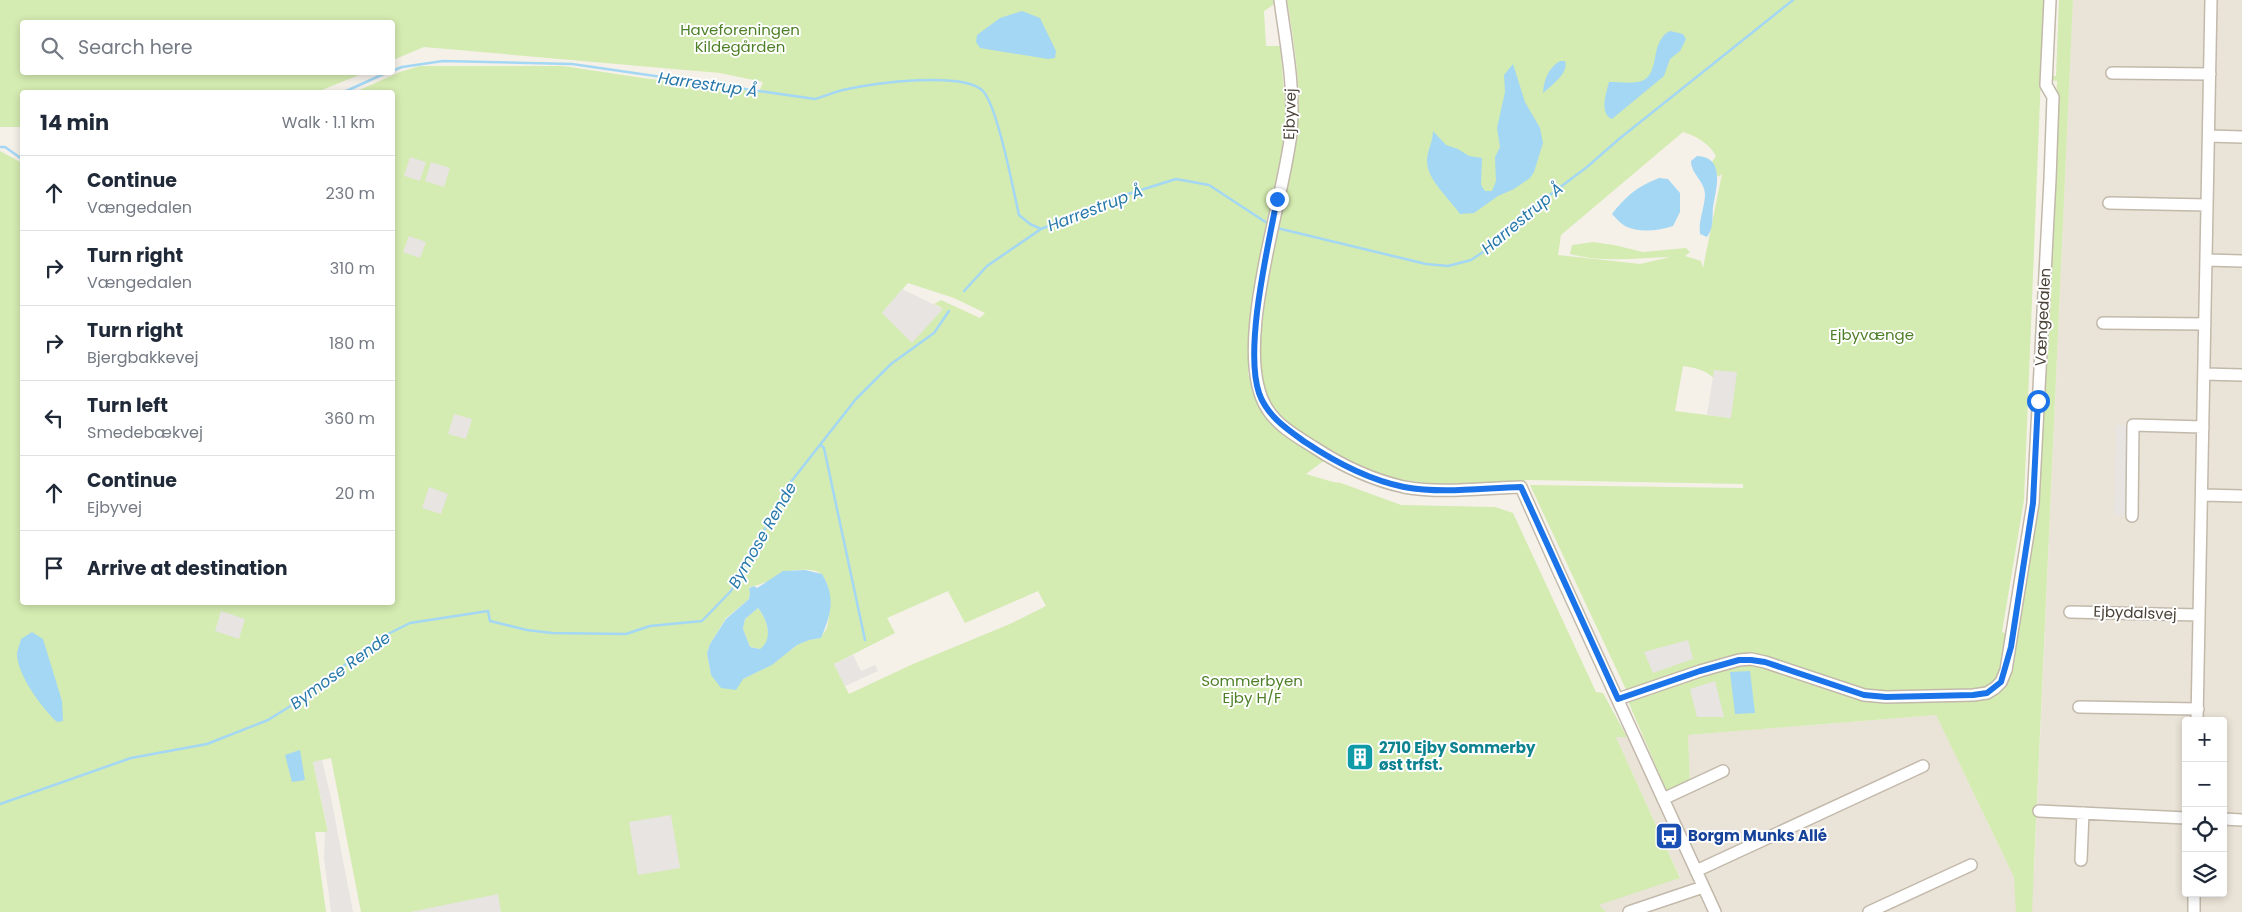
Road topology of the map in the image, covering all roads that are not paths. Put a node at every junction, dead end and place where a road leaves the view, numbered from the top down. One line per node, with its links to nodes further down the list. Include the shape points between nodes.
1 (1280, 0): 22 (street, Ejbyvej, via 1291,85 1291,134 1268,242 1255,339 1259,394 1268,411 1284,427 1333,460 1374,478 1404,487 1438,490 1521,487)
2 (2050, 0): 22 (street, Vængedalen, via 2046,85 2052,97 2050,179 2033,503 2011,647 2001,682 1987,693 1973,695 1886,697 1846,690 1765,662 1739,660)
3 (2211, 0): 5 (street)
4 (2112, 73): 5 (street)
5 (2210, 74): 6 (street)
6 (2209, 136): 7 (street); 9 (street)
7 (2242, 137)
8 (2109, 203): 9 (street)
9 (2207, 204): 10 (street)
10 (2206, 260): 11 (street); 13 (street)
11 (2242, 261)
12 (2102, 323): 13 (street)
13 (2205, 324): 14 (street)
14 (2204, 374): 15 (street); 16 (street)
15 (2242, 375)
16 (2203, 427): 17 (street); 19 (street, via 2133,425)
17 (2202, 495): 18 (street); 21 (street)
18 (2242, 496)
19 (2132, 516)
20 (2070, 612): 21 (street, Ejbydalsvej)
21 (2200, 615): 24 (street)
22 (1618, 699): 27 (street)
23 (2079, 707): 24 (street)
24 (2198, 715)
25 (1923, 766): 35 (street)
26 (1723, 771): 27 (street)
27 (1663, 799): 35 (street)
28 (2039, 811): 29 (street)
29 (2083, 813): 30 (street); 33 (street)
30 (2182, 818)
31 (2227, 819): 32 (street)
32 (2242, 820)
33 (2081, 860)
34 (1971, 865): 40 (street)
35 (1696, 871): 36 (street)
36 (1703, 886): 38 (street); 39 (street)
37 (2194, 897): 41 (street)
38 (1629, 912)
39 (1715, 912)
40 (1869, 912)
41 (2194, 912)

